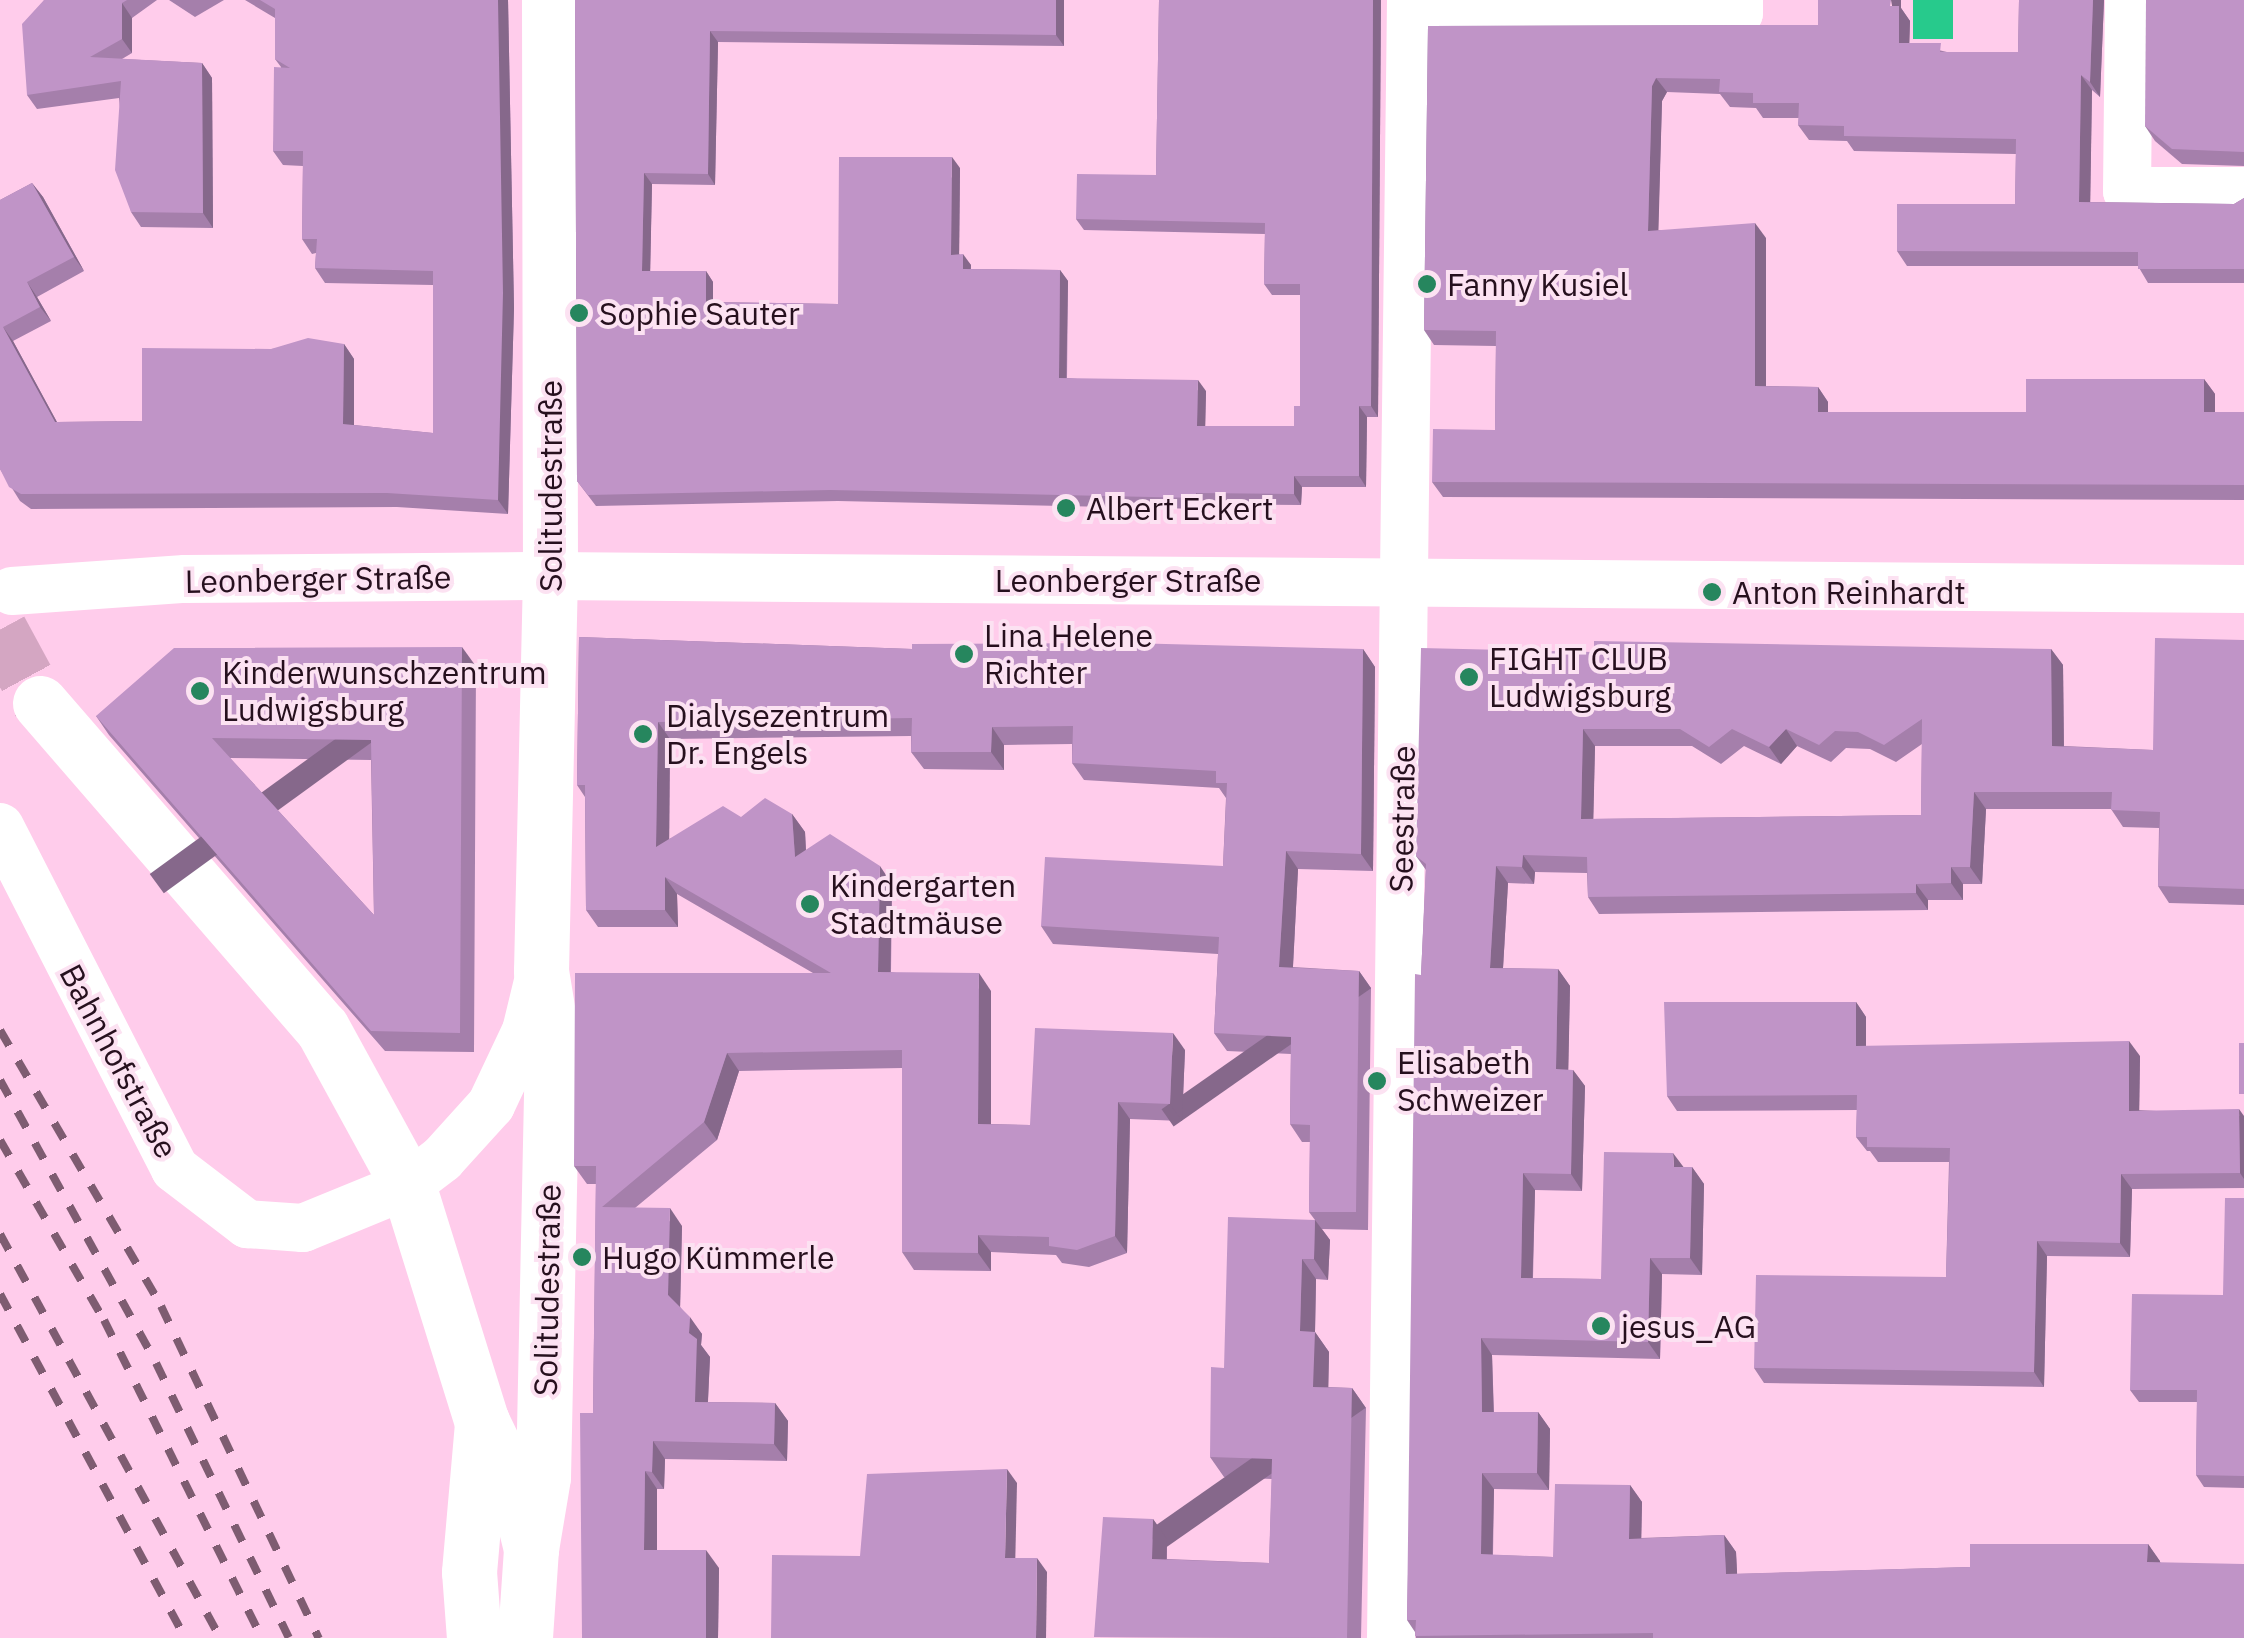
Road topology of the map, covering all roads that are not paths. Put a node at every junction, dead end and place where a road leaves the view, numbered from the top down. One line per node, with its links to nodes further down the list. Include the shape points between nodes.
1 (549, 0): 6 (street, Solitudestraße)
2 (1739, 0): 4 (street, via 1739,12)
3 (2129, 0): 5 (street, via 2126,191)
4 (1411, 5): 7 (street, Seestraße)
5 (2244, 192)
6 (550, 576): 7 (street, Leonberger Straße); 9 (street, Leonberger Straße, via 185,580); 12 (street, Solitudestraße)
7 (1405, 582): 8 (street, Leonberger Straße); 20 (street, Seestraße)
8 (2244, 589)
9 (4, 590)
10 (40, 704): 13 (street, via 322,1028)
11 (0, 828): 13 (street, Bahnhofstraße, via 176,1169 247,1224 303,1228)
12 (541, 971): 13 (street, Solitudestraße, via 526,1030 491,1105 442,1160); 15 (street, Solitudestraße, via 552,1038 542,1477)
13 (408, 1185): 14 (street)
14 (482, 1422): 15 (street, via 508,1470); 16 (street)
15 (531, 1550): 19 (street)
16 (470, 1572): 17 (street); 18 (street)
17 (432, 1638)
18 (474, 1638)
19 (525, 1638)
20 (1391, 1638)

